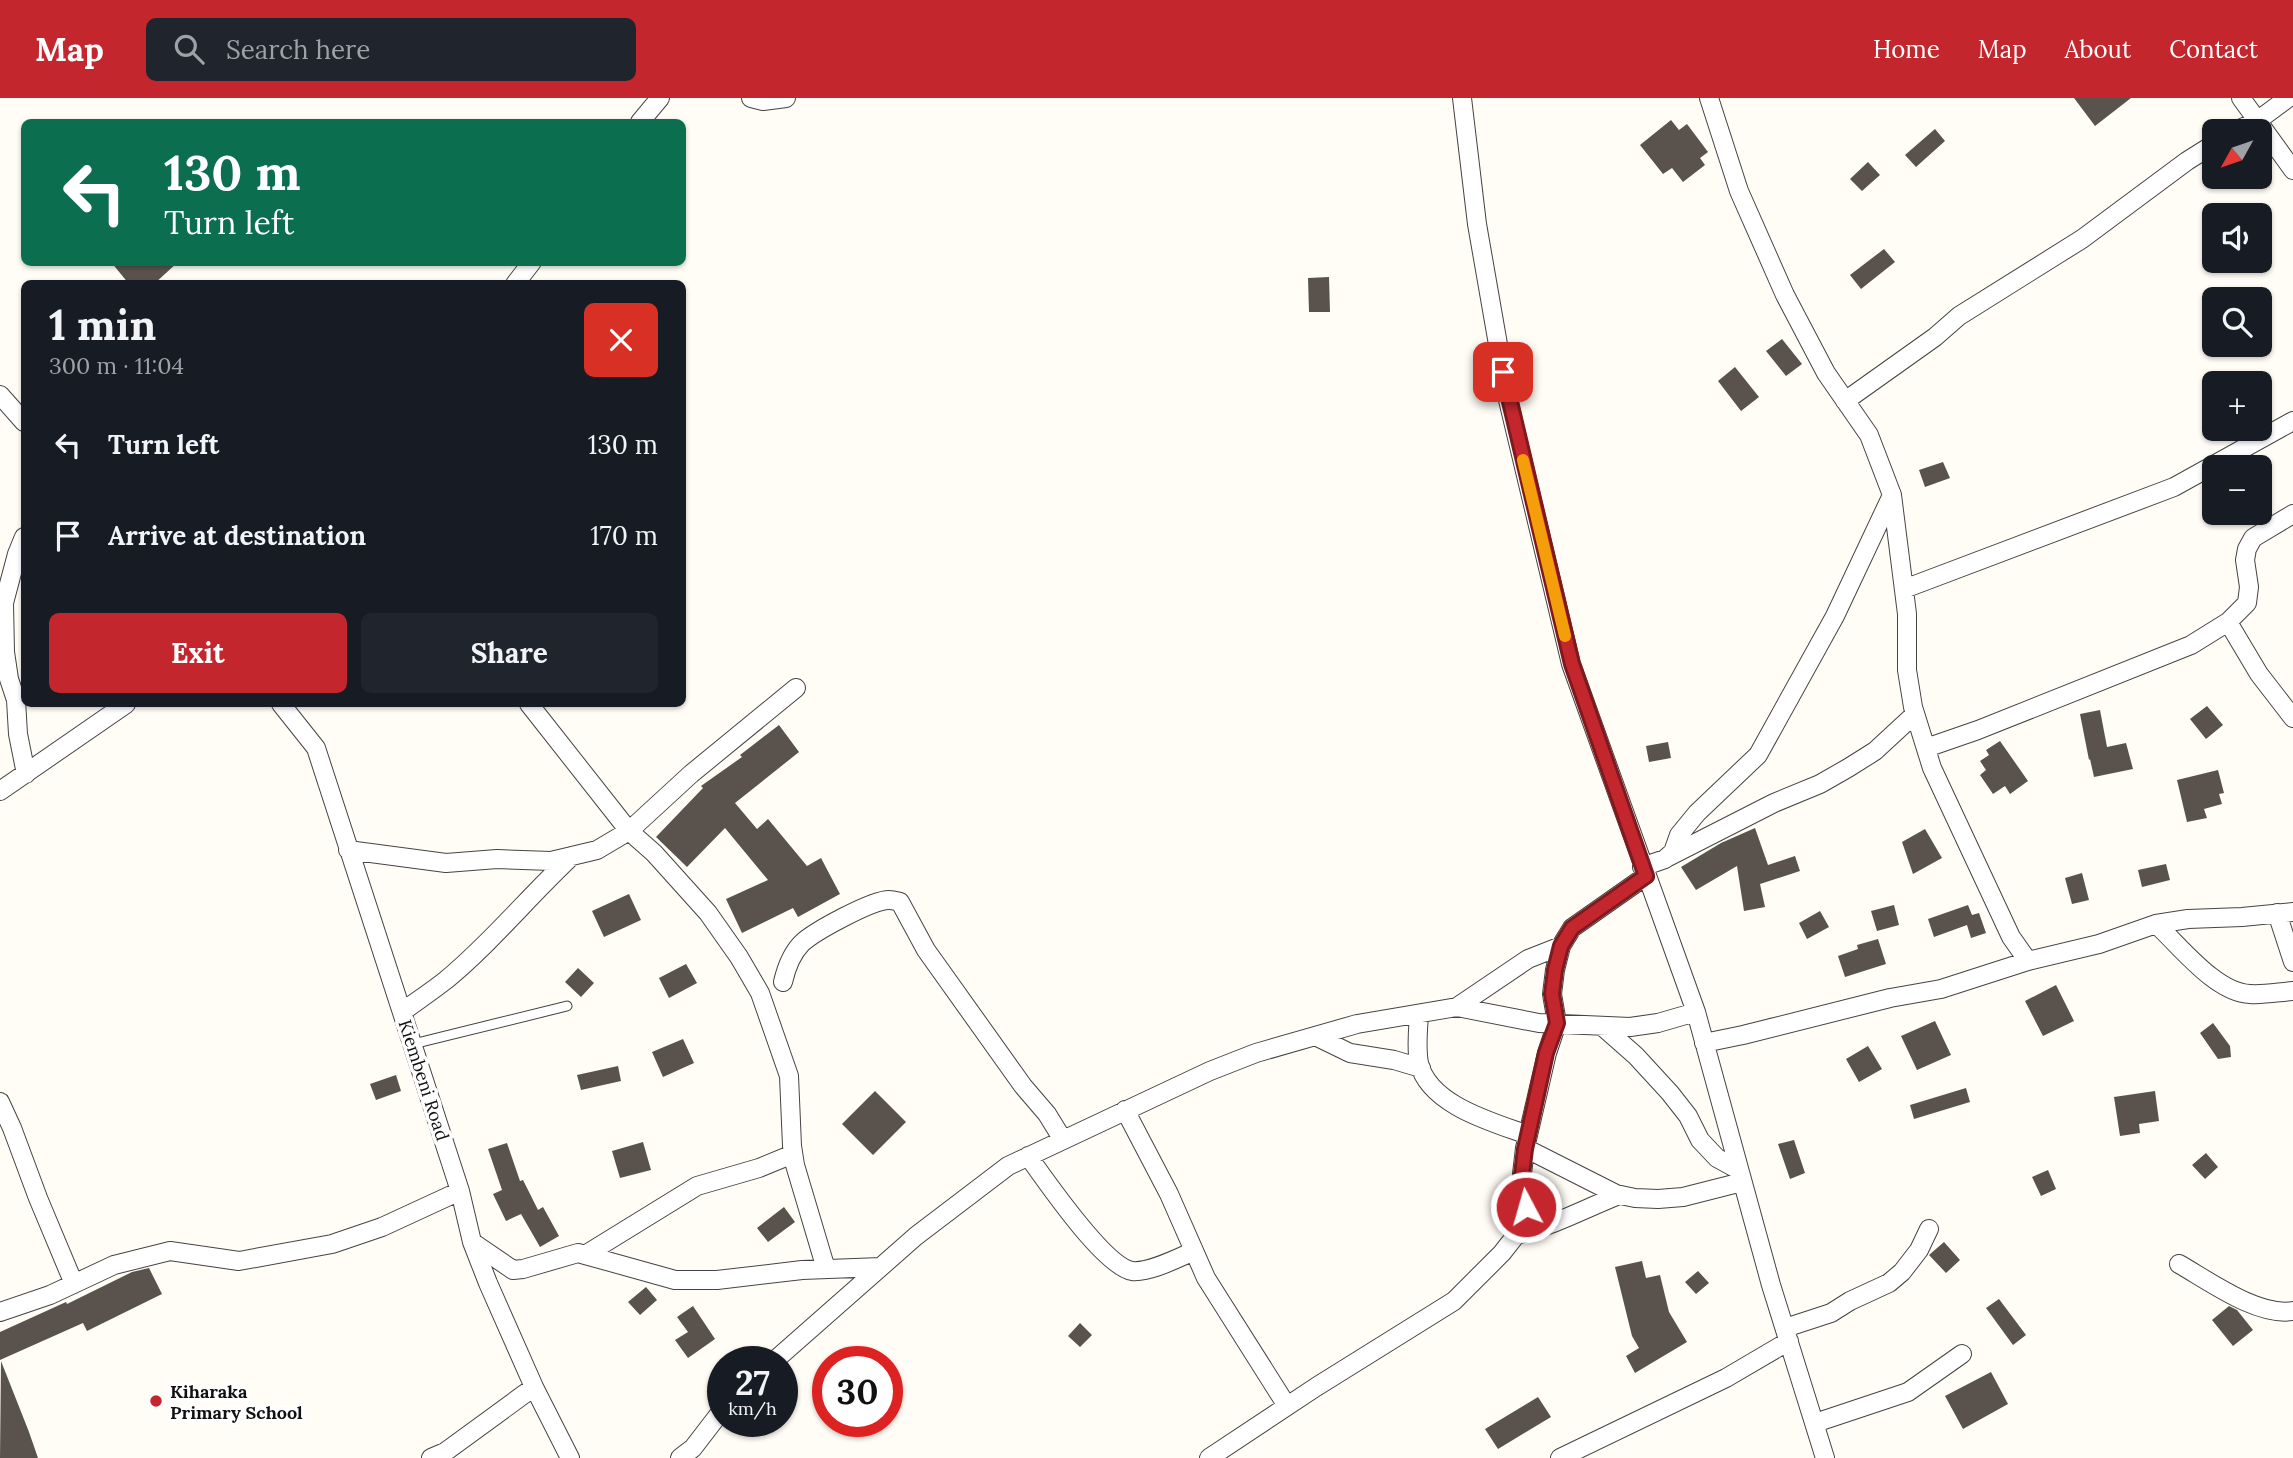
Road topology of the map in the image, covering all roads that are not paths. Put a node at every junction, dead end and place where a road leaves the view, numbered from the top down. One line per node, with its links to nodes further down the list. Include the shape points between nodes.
1 (660, 98): 8 (street)
2 (751, 98): 3 (street)
3 (786, 98)
4 (1462, 98): 40 (street, via 1507,396 1572,664)
5 (1709, 98): 17 (street, via 1739,191 1785,295)
6 (2241, 98): 9 (street)
7 (2288, 98): 10 (street)
8 (642, 119)
9 (2256, 119)
10 (2260, 119)
11 (2272, 141): 13 (street)
12 (2202, 151): 17 (street, via 2081,239 1959,316)
13 (2293, 170)
14 (529, 266): 15 (street)
15 (518, 280)
16 (0, 395): 18 (street)
17 (1845, 401): 20 (street, via 1869,435)
18 (21, 419)
19 (2293, 421): 23 (street, via 2174,487)
20 (1892, 495): 23 (street); 39 (street, via 1835,616 1758,755 1697,813)
21 (2293, 513): 24 (street, via 2253,538 2245,560 2247,603)
22 (21, 544): 34 (street, via 4,603 5,652)
23 (1904, 589): 31 (street, via 1907,670)
24 (2228, 622): 27 (street); 33 (street, via 2191,645)
25 (796, 688): 36 (street)
26 (2293, 690): 27 (street)
27 (2274, 693): 32 (street)
28 (121, 707): 34 (street)
29 (283, 707): 37 (street, Kiembeni Road, via 316,748)
30 (530, 707): 36 (street)
31 (1915, 714): 33 (street); 39 (street, via 1875,751 1848,768)
32 (2293, 718)
33 (1926, 748): 44 (street, via 2000,916)
34 (26, 774): 35 (street)
35 (0, 791)
36 (629, 831): 38 (street, via 597,850); 63 (street, via 708,913 760,993 789,1076)
37 (348, 850): 38 (street, via 446,863 551,861); 50 (street, Kiembeni Road)
38 (573, 856): 50 (street, via 446,980)
39 (1665, 859): 40 (street)
40 (1644, 872): 43 (street, via 1572,928); 51 (street)
41 (2285, 913): 42 (street); 45 (street)
42 (2156, 924): 44 (street); 47 (street, via 2227,989 2248,995)
43 (1561, 946): 49 (street, via 1528,959); 53 (street, via 1552,994)
44 (2028, 961): 56 (street, via 1941,989)
45 (2293, 962)
46 (783, 982): 61 (street, via 802,944 877,902 900,902 926,950)
47 (2293, 991)
48 (566, 1006): 57 (lane)
49 (1457, 1007): 52 (street); 53 (street)
50 (402, 1012): 57 (street, Kiembeni Road)
51 (1696, 1012): 54 (street, via 1658,1023); 56 (street)
52 (1419, 1015): 55 (street); 58 (street)
53 (1557, 1023): 54 (street); 62 (street)
54 (1602, 1026): 65 (street, via 1670,1093 1700,1140)
55 (1315, 1036): 58 (street, via 1350,1053); 60 (street, via 1256,1053)
56 (1704, 1043): 65 (street)
57 (413, 1044): 66 (street, Kiembeni Road)
58 (1421, 1068): 62 (street, via 1434,1091)
59 (0, 1102): 76 (street)
60 (1125, 1110): 61 (street); 71 (street)
61 (1063, 1140): 64 (street)
62 (1526, 1142): 67 (street); 69 (street, via 1522,1174 1526,1207)
63 (793, 1154): 72 (street, via 697,1186); 75 (street)
64 (1028, 1156): 71 (street, via 1101,1250 1120,1266 1136,1271); 74 (street, via 1008,1166)
65 (1740, 1176): 67 (street, via 1683,1196); 79 (street)
66 (460, 1191): 70 (street, Kiembeni Road); 76 (street, via 332,1244 239,1261 170,1251 114,1265)
67 (1619, 1195): 69 (street)
68 (1929, 1229): 79 (street, via 1919,1250 1889,1283)
69 (1516, 1235): 83 (street, via 1454,1301)
70 (472, 1242): 72 (street, via 513,1270 578,1253); 82 (street, Kiembeni Road)
71 (1194, 1251): 83 (street, via 1206,1278)
72 (586, 1255): 75 (street, via 676,1280)
73 (2179, 1264): 77 (street, via 2246,1302)
74 (881, 1267): 75 (street); 80 (street)
75 (826, 1269)
76 (74, 1284): 78 (street)
77 (2293, 1311)
78 (0, 1312)
79 (1787, 1335): 84 (street); 90 (street, via 1726,1378)
80 (791, 1346)
81 (1962, 1354): 84 (street, via 1908,1392)
82 (534, 1387): 86 (street); 87 (street, Kiembeni Road)
83 (1287, 1406): 89 (street)
84 (1815, 1423): 91 (street)
85 (707, 1430): 88 (street)
86 (441, 1456)
87 (570, 1458)
88 (680, 1458)
89 (1209, 1458)
90 (1560, 1458)
91 (1825, 1458)

